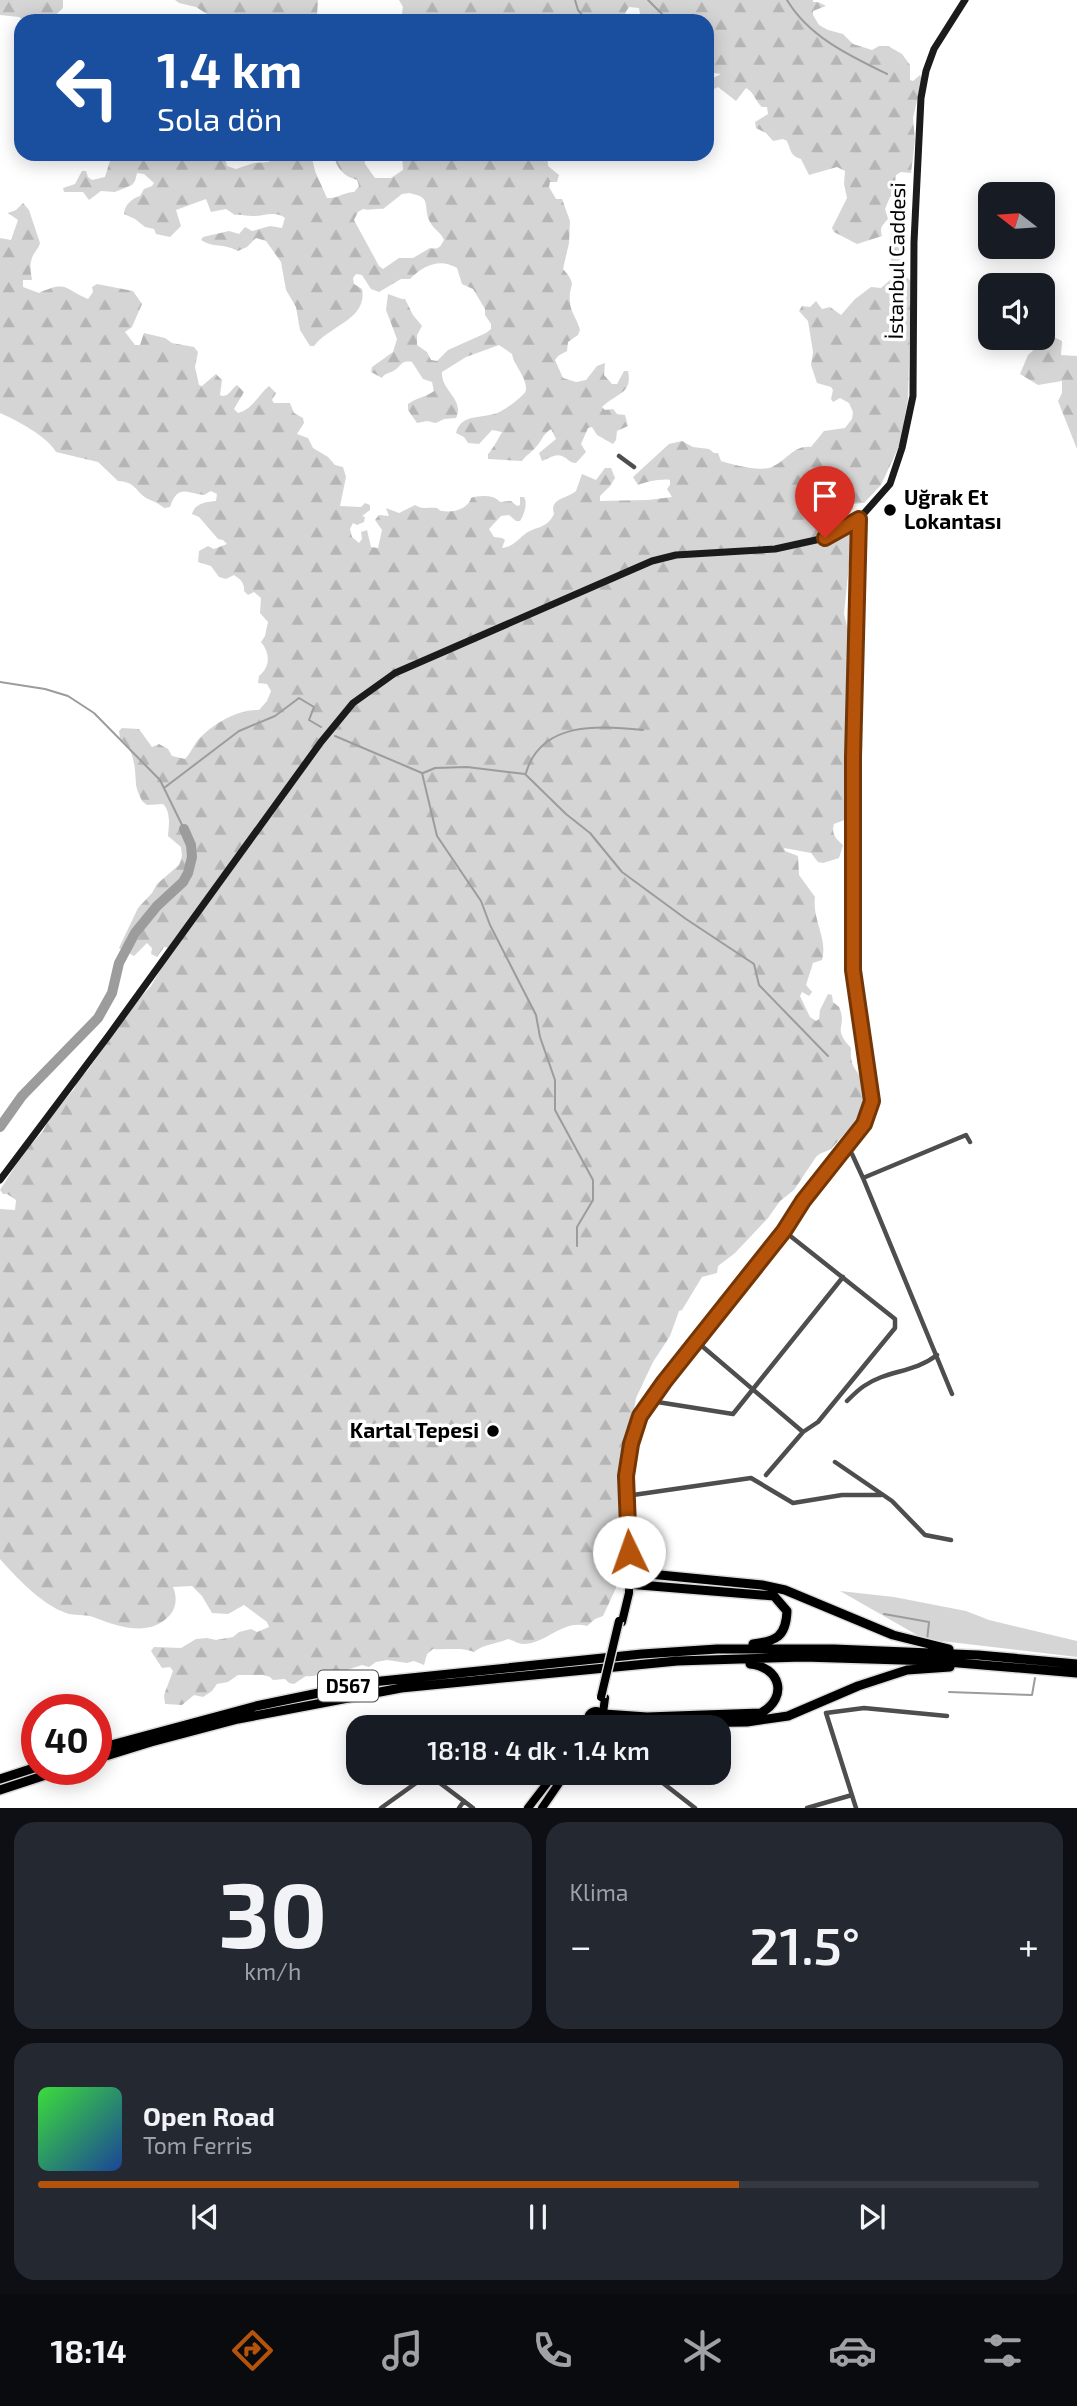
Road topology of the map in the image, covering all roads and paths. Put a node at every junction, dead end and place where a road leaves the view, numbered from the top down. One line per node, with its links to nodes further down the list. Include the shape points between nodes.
1 (965, 0): 4 (street, İstanbul Caddesi, via 934,49 921,98 913,396 890,484)
2 (619, 456): 3 (street)
3 (634, 467)
4 (859, 519): 6 (street, via 853,970 872,1101 864,1124); 8 (street, İstanbul Caddesi, via 825,538 775,549 676,555 628,569 395,673 352,703)
5 (970, 1142): 7 (street, via 966,1135)
6 (845, 1147): 7 (street); 9 (street)
7 (863, 1178): 12 (street)
8 (0, 1180)
9 (784, 1231): 10 (street); 11 (street)
10 (843, 1277): 13 (street); 17 (street, via 895,1319 895,1328 818,1422)
11 (696, 1341): 13 (street); 15 (street)
12 (937, 1355): 14 (street); 16 (street, via 920,1367 865,1385)
13 (754, 1389): 15 (street, via 733,1415); 17 (street)
14 (952, 1394)
15 (651, 1401): 21 (street, via 640,1416 631,1444)
16 (847, 1401)
17 (803, 1432): 19 (street)
18 (835, 1462): 20 (street)
19 (766, 1475)
20 (881, 1495): 21 (street, via 842,1495 793,1503 751,1478); 22 (street, via 925,1535)
21 (626, 1496): 23 (street)
22 (951, 1540)
23 (629, 1572): 24 (main road); 26 (highway, via 785,1590 893,1635)
24 (628, 1584): 25 (highway, via 764,1594 774,1596 787,1611 785,1630 779,1637); 31 (main road, bridge)
25 (717, 1649): 26 (highway, D567); 37 (highway, D567, via 372,1682 256,1706)
26 (978, 1655): 28 (highway, D567)
27 (717, 1660): 29 (highway, D567, via 803,1657); 34 (highway, via 760,1665 775,1677 778,1688 774,1702 761,1713); 38 (highway, D567, via 401,1688 238,1719)
28 (1077, 1664)
29 (976, 1665): 30 (highway, D567); 36 (highway, via 907,1670 788,1716)
30 (1077, 1673)
31 (603, 1697): 32 (main road); 33 (main road)
32 (592, 1715)
33 (601, 1715)
34 (717, 1715)
35 (947, 1716): 50 (street, via 864,1708 826,1713)
36 (731, 1722)
37 (112, 1744)
38 (112, 1754)
39 (21, 1769): 41 (highway)
40 (21, 1772): 42 (highway)
41 (0, 1773)
42 (0, 1779)
43 (21, 1783): 49 (highway)
44 (413, 1785): 52 (street)
45 (443, 1785): 51 (street)
46 (546, 1785): 55 (main road)
47 (558, 1785): 56 (main road)
48 (665, 1785): 57 (street)
49 (0, 1790)
50 (852, 1795): 58 (street); 59 (street)
51 (464, 1801): 53 (street); 54 (street)
52 (381, 1808)
53 (459, 1808)
54 (473, 1808)
55 (528, 1808)
56 (542, 1808)
57 (695, 1808)
58 (807, 1808)
59 (856, 1808)

